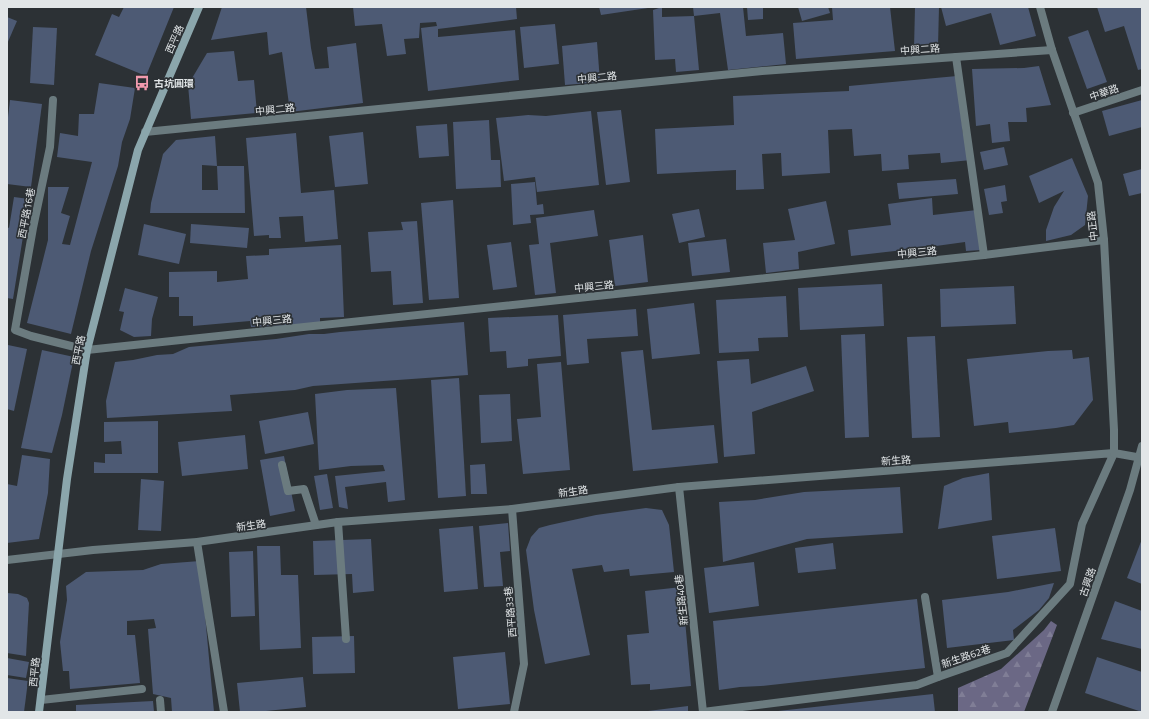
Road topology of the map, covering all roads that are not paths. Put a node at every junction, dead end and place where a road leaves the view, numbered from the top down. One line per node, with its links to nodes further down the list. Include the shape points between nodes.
1 (199, 7): 8 (main road, 西平路)
2 (1040, 7): 3 (street, 中正路)
3 (1052, 50): 4 (street, 中興二路); 7 (street, 中正路)
4 (956, 57): 8 (street, 中興二路, via 762,71); 10 (street)
5 (1142, 90): 7 (street, 中華路)
6 (53, 100): 11 (street, 西平路16巷, via 50,147 15,330)
7 (1073, 113): 9 (street, 中正路, via 1098,183)
8 (145, 132): 11 (main road, 西平路, via 138,150)
9 (1104, 240): 10 (street, 中興三路); 13 (street, 中正路)
10 (984, 254): 11 (street, 中興三路)
11 (87, 350): 21 (main road, 西平路)
12 (1142, 446): 14 (street, 古興路)
13 (1114, 453): 14 (street, 新生路); 16 (street, 新生路); 25 (street, 新生路62巷, via 1082,524 1070,584 1007,653)
14 (1141, 457): 34 (street, 古興路)
15 (282, 465): 19 (street, via 288,491 304,489)
16 (679, 487): 17 (street, 新生路); 33 (street, 新生路40巷)
17 (512, 509): 18 (street, 新生路); 32 (street, 西平路33巷, via 524,664)
18 (338, 522): 19 (street, 新生路); 24 (street)
19 (316, 525): 20 (street, 新生路)
20 (197, 542): 21 (street, 新生路); 31 (street)
21 (57, 554): 22 (street, 新生路); 27 (main road, 西平路)
22 (7, 560)
23 (925, 597): 25 (street)
24 (346, 639)
25 (938, 677): 33 (street, 新生路62巷, via 917,685)
26 (142, 689): 27 (street)
27 (41, 700): 29 (main road, 西平路)
28 (160, 700): 30 (street)
29 (39, 712)
30 (161, 712)
31 (224, 712)
32 (514, 712)
33 (703, 712)
34 (1052, 712)

